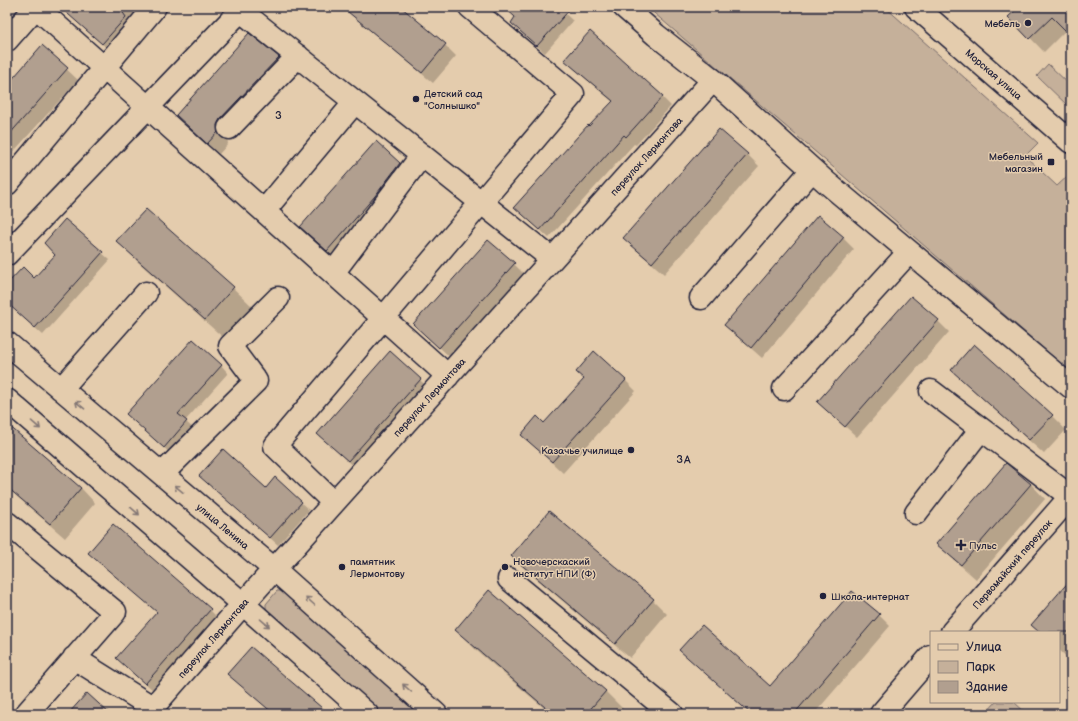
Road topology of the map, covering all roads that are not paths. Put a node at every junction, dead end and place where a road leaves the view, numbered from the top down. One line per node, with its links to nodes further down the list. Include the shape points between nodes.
1 (36, 7): 7 (street); 9 (street)
2 (155, 7): 9 (street)
3 (470, 7): 18 (street, via 573,94)
4 (624, 7): 10 (street)
5 (916, 7): 14 (street, Морская улица)
6 (238, 9): 8 (street); 12 (street)
7 (7, 40)
8 (298, 56): 11 (street); 13 (street)
9 (104, 68): 12 (street); 17 (street)
10 (713, 80): 16 (street); 22 (street, переулок Лермонтова)
11 (355, 102): 15 (street); 19 (street)
12 (148, 107): 19 (street); 21 (street)
13 (229, 128)
14 (1071, 142)
15 (422, 155): 18 (street); 23 (street)
16 (812, 170): 20 (street); 26 (street)
17 (7, 184)
18 (481, 202): 22 (street); 27 (street)
19 (264, 211): 23 (street)
20 (909, 252): 30 (street); 32 (street)
21 (7, 254)
22 (552, 259): 29 (street, переулок Лермонтова)
23 (333, 273): 27 (street)
24 (146, 294): 31 (street)
25 (278, 298): 36 (street, via 230,346 256,381)
26 (701, 298)
27 (384, 318): 29 (street); 38 (street, via 275,446)
28 (7, 343): 31 (street, улица Ленина)
29 (448, 376): 41 (street, переулок Лермонтова)
30 (1071, 387)
31 (61, 389): 36 (street, улица Ленина, one-way to 31)
32 (784, 389)
33 (931, 391): 35 (street)
34 (7, 400): 43 (street, one-way to 43)
35 (981, 429): 37 (street); 39 (street)
36 (162, 474): 41 (street, улица Ленина, one-way to 36)
37 (1071, 497): 44 (street, Первомайский переулок)
38 (330, 499)
39 (916, 513)
40 (7, 523): 46 (street, via 115,612)
41 (274, 569): 43 (street, переулок Лермонтова); 50 (street, улица Ленина, one-way to 41)
42 (510, 579): 51 (street)
43 (243, 604): 47 (street, переулок Лермонтова); 49 (street, one-way to 49)
44 (953, 631)
45 (930, 657): 52 (street)
46 (74, 658): 47 (street); 48 (street)
47 (149, 711)
48 (26, 714)
49 (367, 714)
50 (436, 714)
51 (672, 714)
52 (881, 714)

